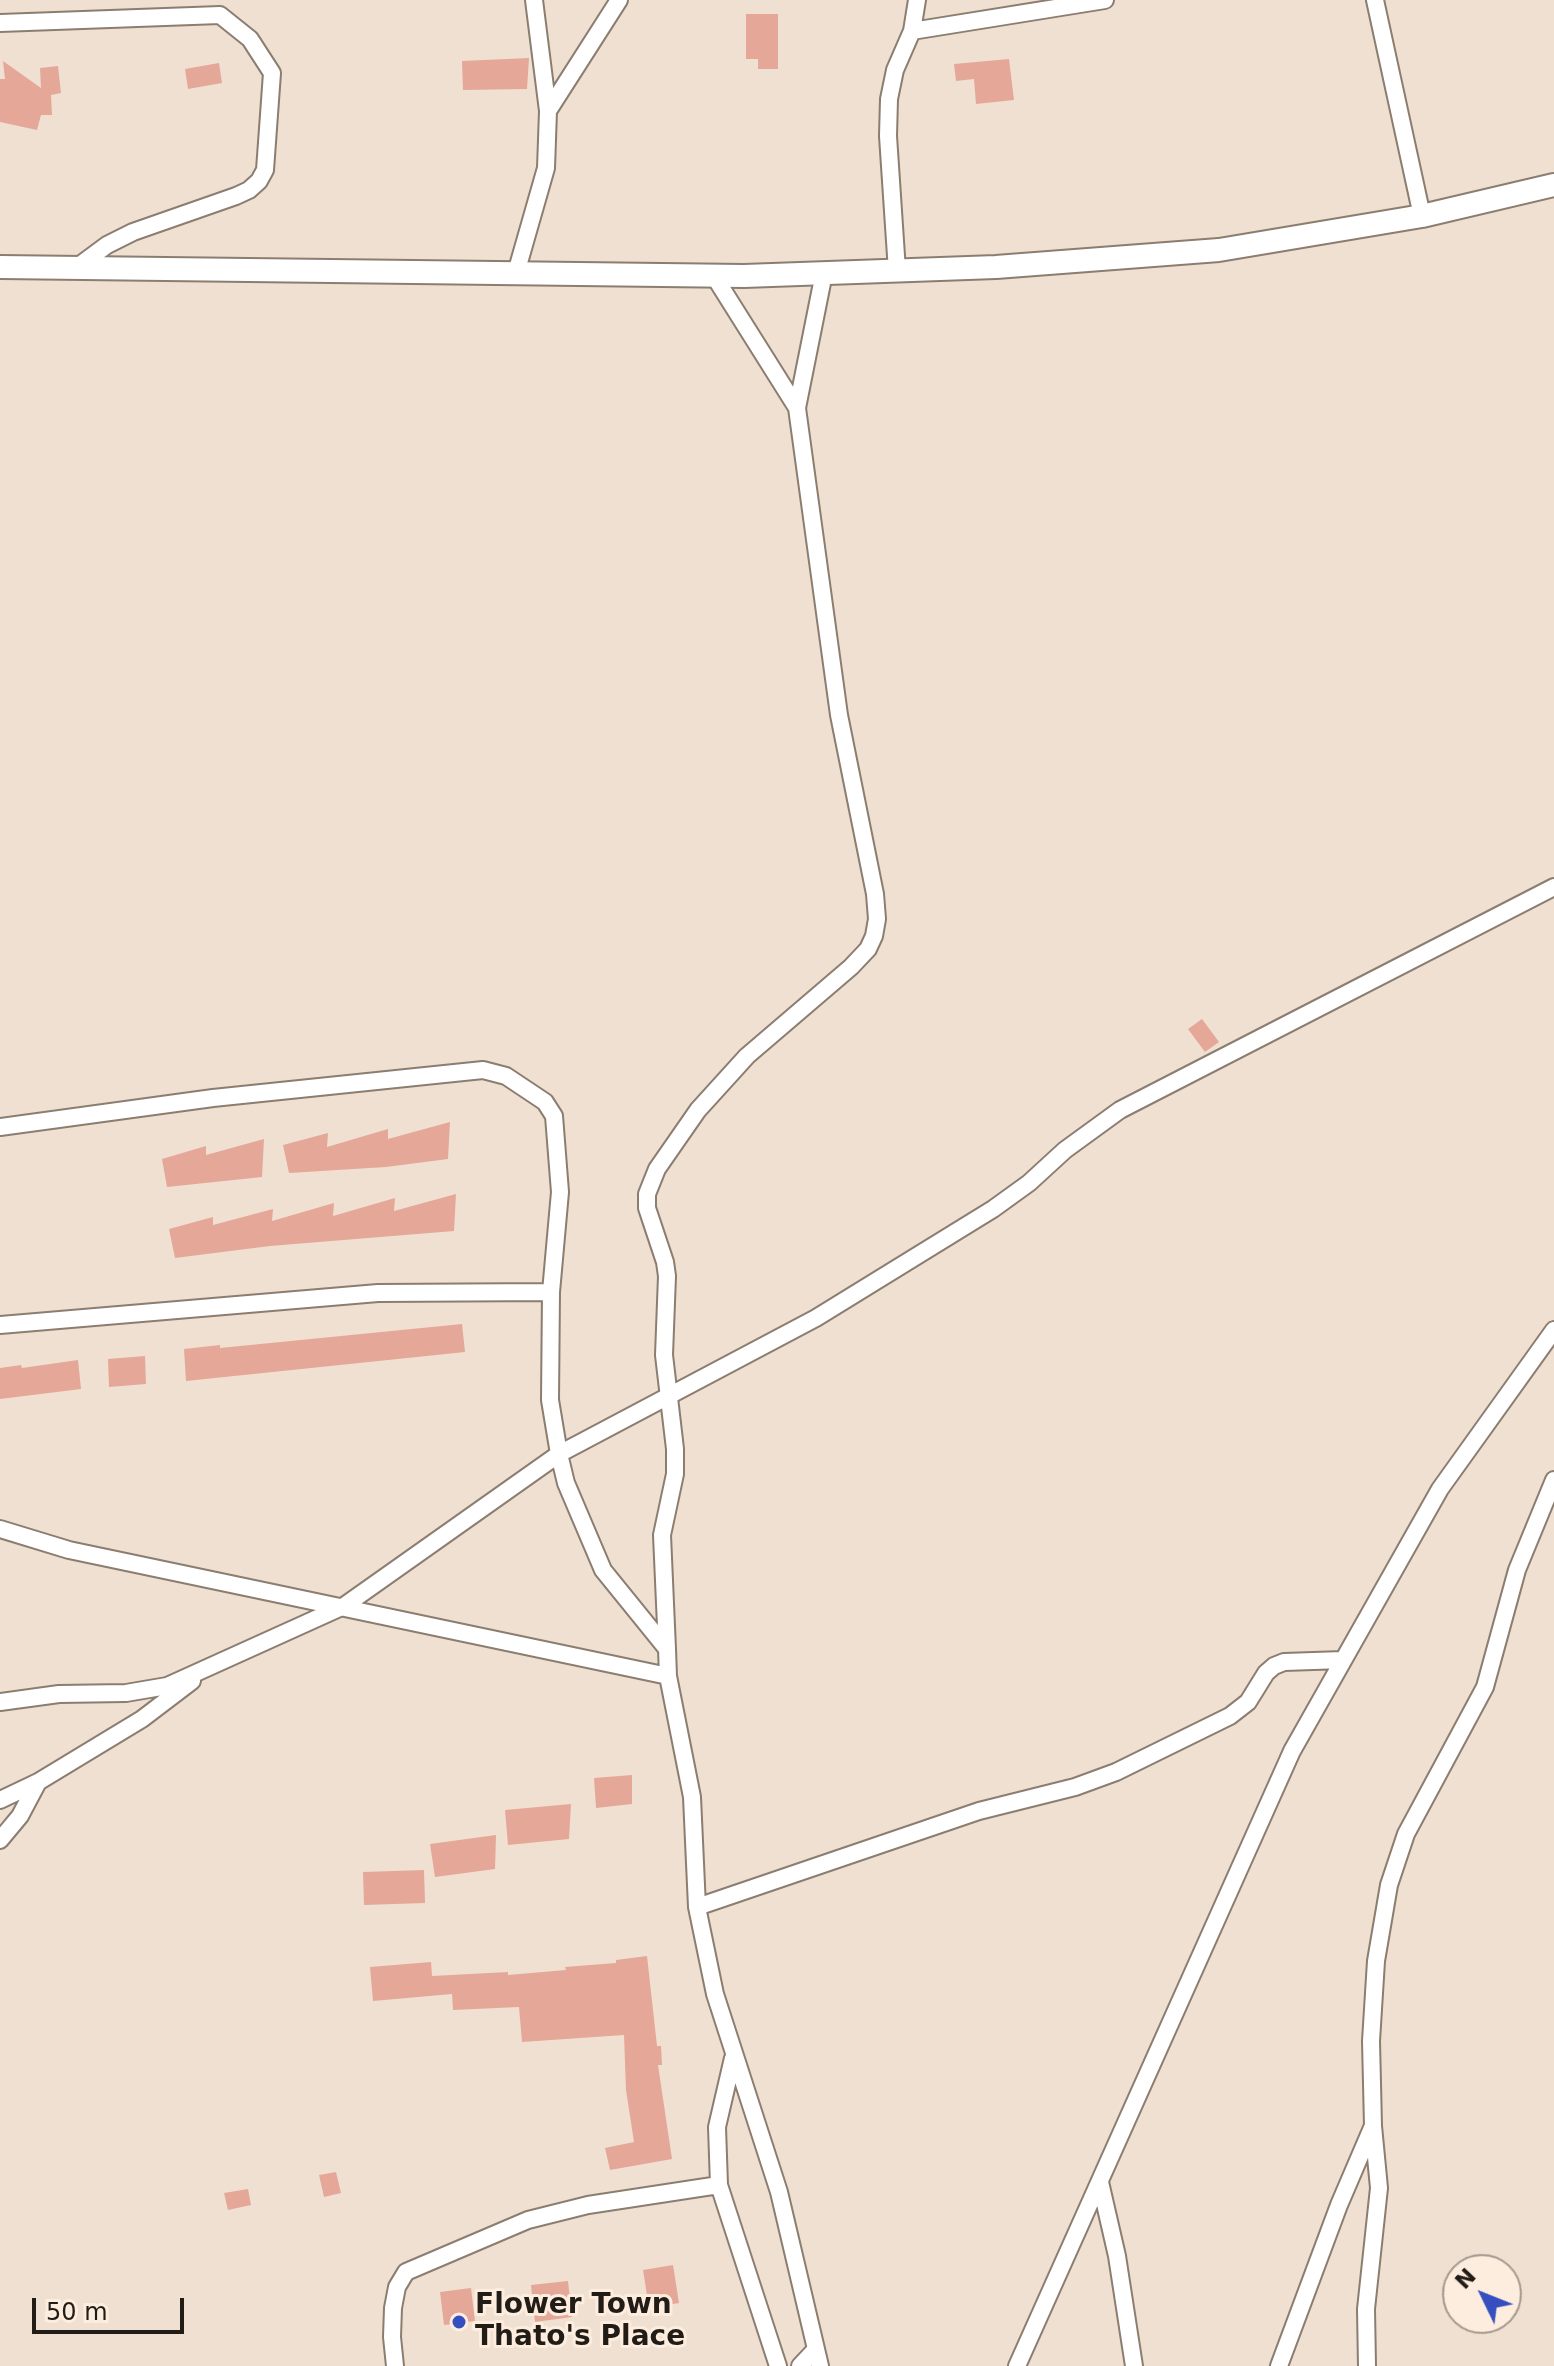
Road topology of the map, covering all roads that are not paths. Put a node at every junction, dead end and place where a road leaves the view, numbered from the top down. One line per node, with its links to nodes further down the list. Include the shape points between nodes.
1 (534, 0): 9 (street)
2 (619, 0): 9 (street)
3 (917, 0): 8 (street)
4 (1105, 0): 8 (street)
5 (1375, 0): 11 (street)
6 (219, 8): 7 (street); 13 (street, via 250,39 272,73 265,170 259,181 236,196 133,232)
7 (0, 23)
8 (912, 31): 14 (street, via 889,99)
9 (548, 111): 15 (street, via 546,168)
10 (1554, 185): 11 (main road)
11 (1422, 216): 14 (main road, via 1219,250)
12 (0, 267): 13 (main road)
13 (76, 268): 15 (main road)
14 (897, 271): 16 (main road)
15 (516, 273): 17 (main road)
16 (824, 273): 17 (main road); 18 (street)
17 (714, 276): 18 (street)
18 (797, 408): 25 (street, via 839,715 877,919 868,949 747,1056 698,1110 657,1169 647,1208 665,1262)
19 (1554, 887): 25 (street, via 1120,1110 993,1209 816,1318)
20 (0, 1127): 21 (street, via 483,1070 506,1076 545,1102 554,1116 560,1192)
21 (551, 1292): 22 (street, via 378,1293); 26 (street, via 550,1400)
22 (0, 1325)
23 (1554, 1330): 24 (street)
24 (1548, 1350): 31 (street, via 1440,1489)
25 (669, 1397): 26 (street); 30 (street, via 675,1474 662,1535)
26 (559, 1454): 29 (street); 30 (street, via 603,1570)
27 (1554, 1480): 40 (street, via 1517,1570 1485,1687 1406,1834 1389,1885 1376,1961)
28 (0, 1529): 29 (street, via 69,1550)
29 (344, 1606): 32 (street); 33 (street)
30 (667, 1649): 33 (street)
31 (1343, 1660): 38 (street, via 1274,1666 1248,1702 1230,1716 1116,1772 979,1811); 41 (street, via 1292,1751)
32 (219, 1661): 34 (street, via 167,1686); 35 (street, via 142,1719)
33 (668, 1676): 38 (street, via 692,1797)
34 (0, 1702)
35 (38, 1782): 36 (street); 37 (street)
36 (0, 1800)
37 (0, 1840)
38 (697, 1907): 39 (street)
39 (733, 2058): 42 (street, via 717,2127); 43 (street, via 779,2192)
40 (1373, 2126): 49 (street); 50 (street, via 1379,2188 1366,2309)
41 (1100, 2182): 47 (street); 48 (street)
42 (719, 2185): 44 (street, via 528,2220 406,2272 393,2308); 45 (street)
43 (818, 2358): 46 (street)
44 (395, 2366)
45 (778, 2366)
46 (800, 2366)
47 (1017, 2366)
48 (1134, 2366)
49 (1279, 2366)
50 (1367, 2366)

